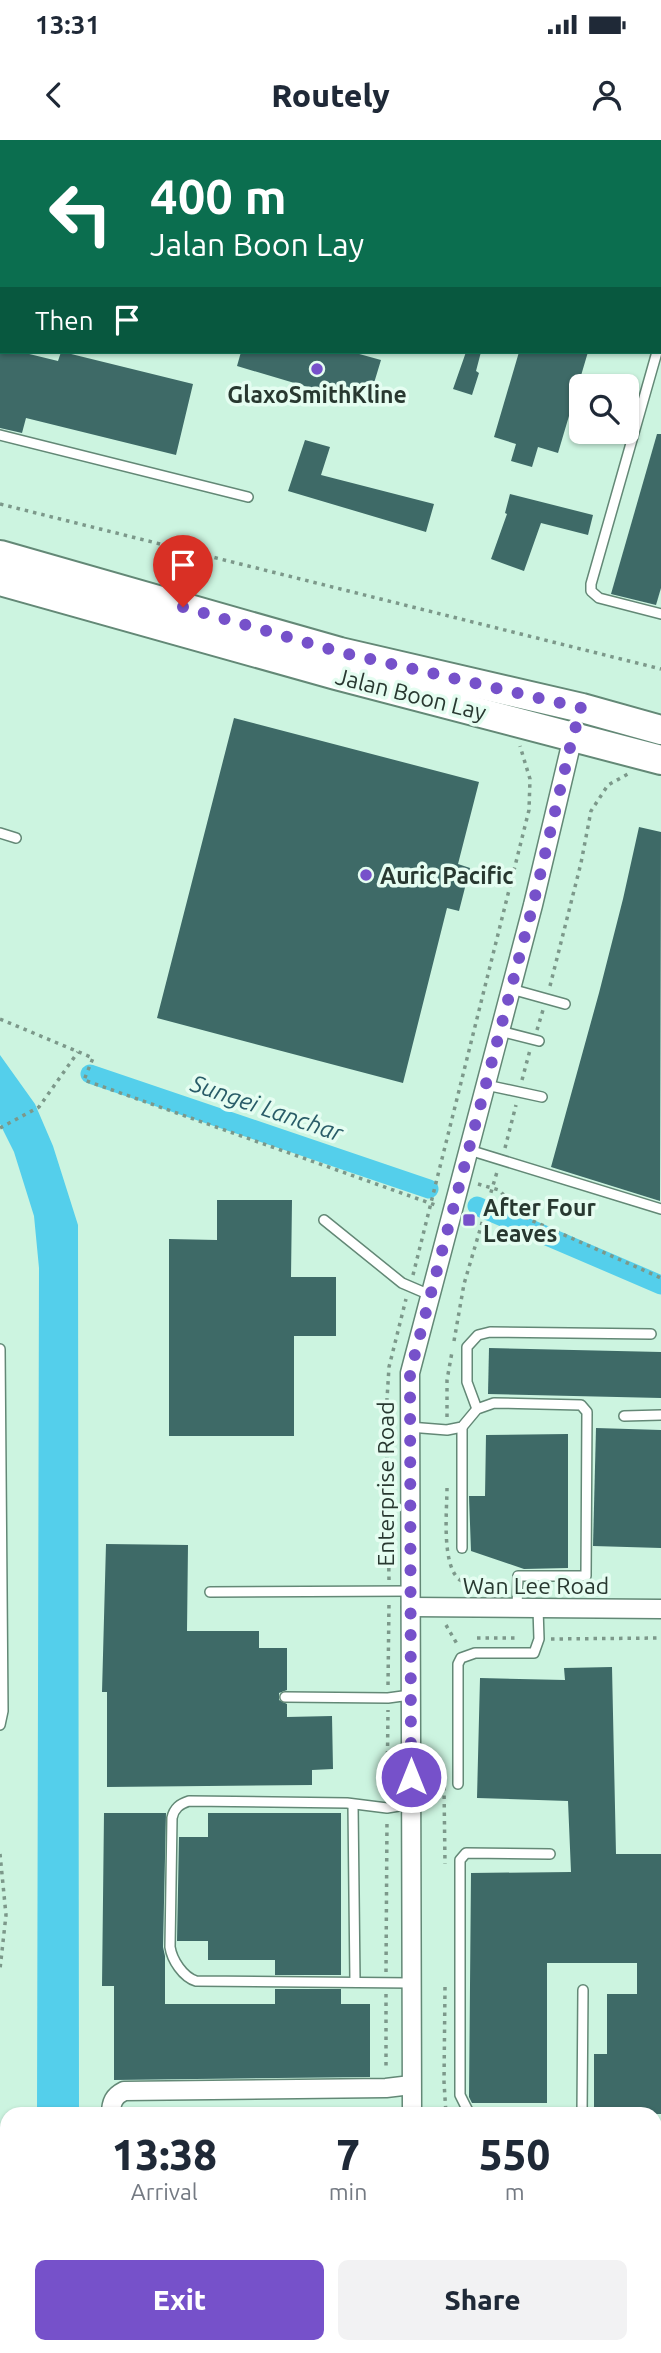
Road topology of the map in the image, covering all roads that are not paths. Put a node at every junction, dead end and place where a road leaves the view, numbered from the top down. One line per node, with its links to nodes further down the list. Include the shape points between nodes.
1 (656, 354): 6 (lane, via 591,591 599,598)
2 (0, 435): 3 (lane)
3 (248, 497)
4 (0, 555): 7 (main road, Jalan Boon Lay, via 340,652)
5 (0, 581): 9 (main road, Jalan Boon Lay, via 336,675)
6 (661, 614)
7 (582, 708): 8 (main road, Jalan Boon Lay); 9 (street, Enterprise Road)
8 (661, 730)
9 (573, 735): 10 (main road, Jalan Boon Lay); 13 (street, Enterprise Road)
10 (649, 765)
11 (0, 833): 12 (lane)
12 (16, 838)
13 (511, 989): 14 (lane); 15 (street, Enterprise Road)
14 (565, 1004)
15 (500, 1031): 16 (lane); 17 (street, Enterprise Road)
16 (536, 1040)
17 (486, 1085): 18 (lane); 19 (street, Enterprise Road)
18 (542, 1097)
19 (468, 1150): 20 (lane); 22 (street, Enterprise Road)
20 (661, 1209)
21 (324, 1220): 22 (lane, via 402,1283)
22 (430, 1294): 28 (street, Enterprise Road, via 410,1373)
23 (651, 1335): 25 (lane, via 478,1335 467,1347 467,1382)
24 (0, 1349): 38 (lane)
25 (477, 1409): 29 (lane); 33 (lane, via 494,1404 581,1405 587,1412 586,1576 518,1576)
26 (661, 1415): 27 (lane)
27 (624, 1416)
28 (409, 1427): 29 (lane); 32 (street, Enterprise Road)
29 (462, 1427): 30 (lane)
30 (463, 1548)
31 (209, 1592): 32 (lane)
32 (411, 1599): 33 (street, Wan Lee Road); 36 (street, Enterprise Road)
33 (518, 1599): 34 (street, Wan Lee Road)
34 (538, 1608): 35 (street, Wan Lee Road); 39 (lane, via 540,1639 530,1654 461,1658 457,1672)
35 (661, 1609)
36 (410, 1695): 37 (lane); 40 (street, Enterprise Road)
37 (285, 1697)
38 (0, 1725)
39 (458, 1784)
40 (411, 1804): 41 (lane, via 387,1808); 44 (street, Enterprise Road)
41 (353, 1805): 43 (lane); 43 (lane, via 188,1801 178,1807 172,1818 170,1947 188,1978 196,1981)
42 (550, 1854): 49 (lane, via 466,1853 460,1860 460,2095)
43 (355, 1982): 44 (lane)
44 (411, 1983): 46 (street, Enterprise Road)
45 (583, 1990): 50 (lane)
46 (411, 2085): 47 (street, via 124,2091 116,2095); 48 (street, Enterprise Road)
47 (113, 2107)
48 (412, 2107)
49 (466, 2107)
50 (582, 2107)

